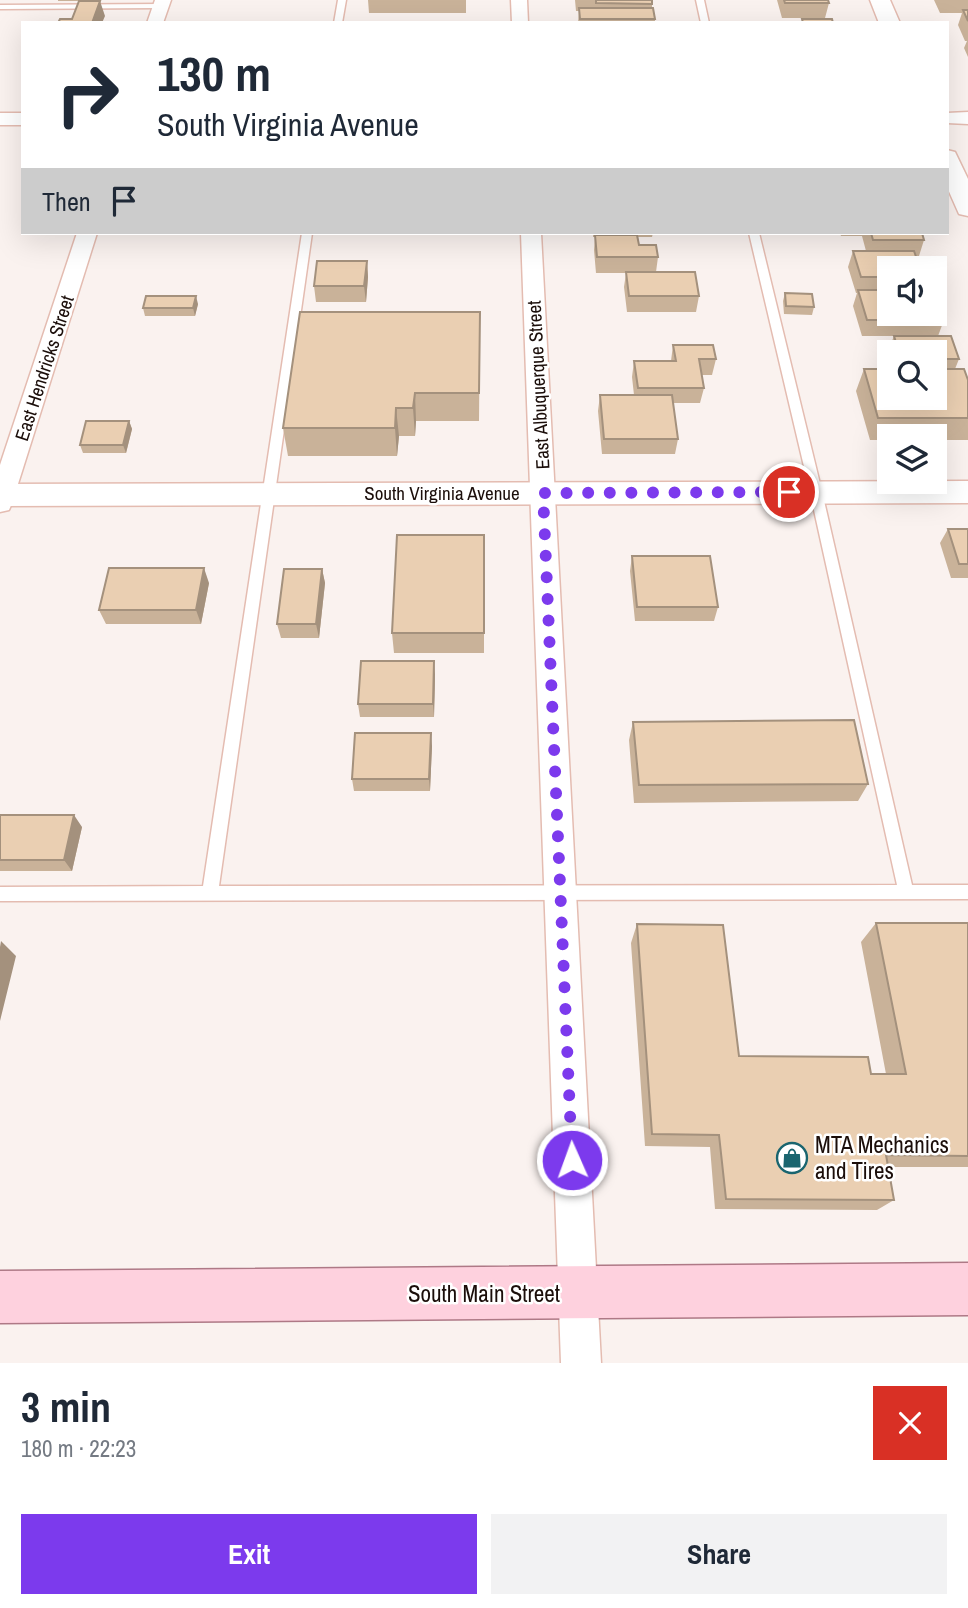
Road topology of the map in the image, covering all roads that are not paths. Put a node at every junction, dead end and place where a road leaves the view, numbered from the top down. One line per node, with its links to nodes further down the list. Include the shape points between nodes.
1 (342, 0): 8 (lane)
2 (519, 0): 9 (street)
3 (700, 0): 10 (lane)
4 (880, 0): 11 (street)
5 (162, 3): 6 (lane); 7 (street)
6 (0, 7)
7 (156, 21)
8 (338, 21)
9 (520, 21)
10 (705, 21)
11 (889, 21)
12 (949, 118): 13 (street)
13 (968, 118)
14 (0, 119): 15 (street)
15 (21, 119)
16 (949, 162): 17 (street)
17 (968, 209)
18 (87, 235): 26 (street, East Hendricks Street)
19 (307, 235): 25 (lane)
20 (531, 235): 24 (street, East Albuquerque Street)
21 (754, 235): 22 (lane)
22 (816, 492): 23 (street, South Virginia Avenue); 24 (street, South Virginia Avenue); 27 (lane)
23 (968, 492)
24 (543, 493): 25 (street, South Virginia Avenue); 31 (street, East Albuquerque Street)
25 (270, 494): 26 (street, South Virginia Avenue); 30 (lane)
26 (1, 498)
27 (906, 892): 28 (lane); 31 (lane)
28 (968, 892)
29 (0, 894): 30 (lane)
30 (210, 894): 31 (lane)
31 (561, 894): 33 (street, East Albuquerque Street)
32 (968, 1289): 33 (main road, South Main Street)
33 (578, 1293): 34 (main road, South Main Street); 35 (street, East Albuquerque Street)
34 (0, 1297)
35 (581, 1363)

